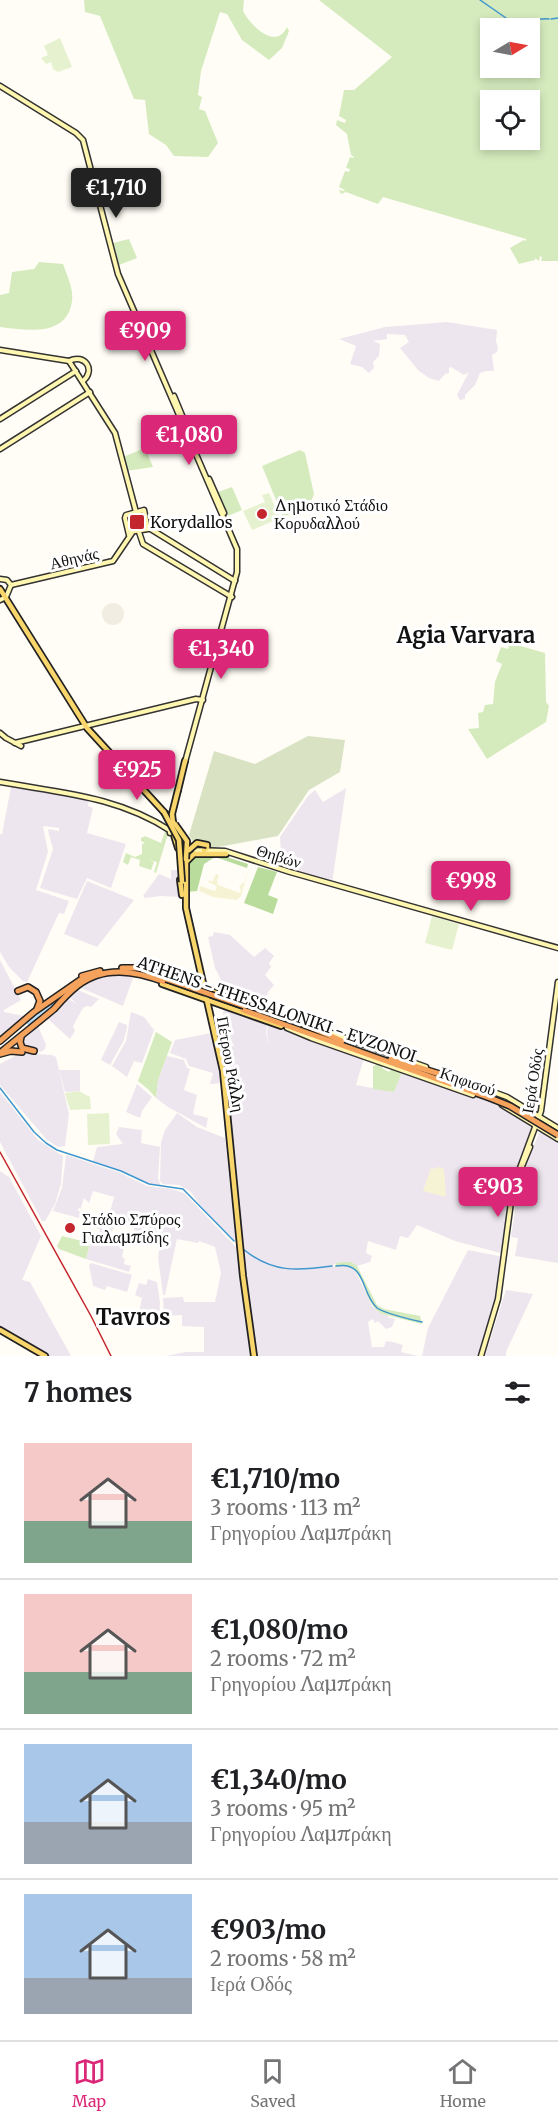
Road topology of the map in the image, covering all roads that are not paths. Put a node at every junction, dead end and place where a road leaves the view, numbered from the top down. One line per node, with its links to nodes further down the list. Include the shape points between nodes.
1 (0, 85): 14 (main road, via 83,140 118,275 236,545)
2 (0, 350): 3 (main road)
3 (69, 361): 4 (main road); 5 (main road, via 78,358 87,363 89,375)
4 (76, 370): 5 (main road); 7 (main road)
5 (83, 381): 6 (main road)
6 (90, 392): 8 (main road); 9 (main road, via 117,439)
7 (0, 419)
8 (0, 448)
9 (136, 512): 10 (main road, via 144,510); 12 (main road, Αθηνάς, via 125,516)
10 (149, 528): 11 (main road); 14 (main road)
11 (139, 532): 12 (main road); 17 (main road, via 143,544)
12 (130, 534): 15 (main road, Αθηνάς, via 113,561)
13 (0, 579): 15 (main road)
14 (235, 582): 17 (main road)
15 (11, 585): 18 (main road)
16 (0, 591): 18 (main road, Πέτρου Ράλλη)
17 (231, 597): 19 (main road)
18 (3, 599): 20 (main road, Πέτρου Ράλλη)
19 (203, 701): 20 (main road); 24 (main road); 27 (main road)
20 (85, 727): 22 (main road); 25 (main road, Πέτρου Ράλλη); 27 (main road, Πέτρου Ράλλη)
21 (0, 733): 23 (main road)
22 (25, 741): 23 (main road); 23 (main road, via 23,747)
23 (15, 743)
24 (185, 761): 27 (main road); 29 (main road, bridge, via 172,815)
25 (127, 774): 27 (main road, Πέτρου Ράλλη); 29 (main road, Πέτρου Ράλλη, bridge, via 166,815)
26 (0, 783): 28 (main road, via 93,797); 29 (main road, via 92,799)
27 (171, 819): 28 (main road); 29 (main road); 30 (main road); 33 (main road, Πέτρου Ράλλη, bridge, via 188,842)
28 (164, 826): 29 (main road)
29 (173, 833): 30 (main road); 34 (main road, Πέτρου Ράλλη, bridge, via 180,849)
30 (180, 842): 31 (main road, Θηβών, via 192,849); 32 (main road, Θηβών, via 193,851); 34 (main road)
31 (205, 848): 33 (main road, bridge, via 200,842 193,845); 36 (main road, Θηβών)
32 (226, 854): 35 (main road, via 189,857); 36 (main road, Θηβών)
33 (186, 859): 35 (main road, Πέτρου Ράλλη, bridge)
34 (182, 895): 44 (main road, Πέτρου Ράλλη)
35 (186, 905): 44 (main road, Πέτρου Ράλλη)
36 (558, 949)
37 (124, 970): 38 (highway, ATHENS - THESSALONIKI - EVZONOI); 39 (highway, via 141,968); 40 (highway, ATHENS - THESSALONIKI - EVZONOI); 52 (highway, ATHENS - THESSALONIKI - EVZONOI, via 84,982)
38 (100, 971): 47 (highway, via 80,977); 49 (highway, ATHENS - THESSALONIKI - EVZONOI, via 76,982)
39 (178, 979): 44 (main road, Κηφισού)
40 (164, 982): 43 (main road); 54 (highway, ATHENS - THESSALONIKI - EVZONOI, bridge)
41 (558, 982): 65 (main road, Ιερά Οδός)
42 (22, 991): 49 (highway, via 30,988 39,996)
43 (191, 994): 44 (main road); 44 (main road)
44 (204, 994): 46 (main road, Κηφισού, via 214,992); 48 (main road, Κηφισού, via 210,1004); 70 (main road, Πέτρου Ράλλη, via 221,1074 239,1265)
45 (558, 994): 65 (main road, Ιερά Οδός)
46 (227, 997): 48 (main road, via 220,1000); 50 (main road, Κηφισού)
47 (49, 998)
48 (224, 1006): 51 (main road, Κηφισού)
49 (34, 1012): 53 (highway, ATHENS - THESSALONIKI - EVZONOI)
50 (310, 1027): 54 (highway); 61 (main road, Κηφισού)
51 (287, 1028): 54 (highway); 60 (main road, Κηφισού)
52 (24, 1034): 55 (highway, via 21,1047); 57 (highway, ATHENS - THESSALONIKI - EVZONOI)
53 (0, 1041)
54 (340, 1042): 58 (highway, ATHENS - THESSALONIKI - EVZONOI); 59 (highway, ATHENS - THESSALONIKI - EVZONOI)
55 (34, 1051)
56 (22, 1052): 57 (highway)
57 (0, 1054)
58 (391, 1059): 61 (highway); 62 (highway, ATHENS - THESSALONIKI - EVZONOI)
59 (402, 1066): 60 (highway); 62 (highway, ATHENS - THESSALONIKI - EVZONOI)
60 (427, 1078): 64 (main road, Κηφισού, via 500,1104)
61 (456, 1079): 63 (main road, Κηφισού)
62 (491, 1096): 67 (highway, ATHENS - THESSALONIKI - EVZONOI, bridge)
63 (524, 1107): 64 (main road, via 525,1113); 65 (main road, Κηφισού)
64 (519, 1115): 65 (main road, Κηφισού)
65 (538, 1121): 66 (main road); 66 (main road, via 540,1130); 67 (main road, Κηφισού); 71 (main road, Ιερά Οδός, via 515,1188 500,1299)
66 (546, 1131): 67 (main road)
67 (558, 1133)
68 (0, 1331): 69 (main road)
69 (43, 1356)
70 (253, 1356)
71 (482, 1356)

